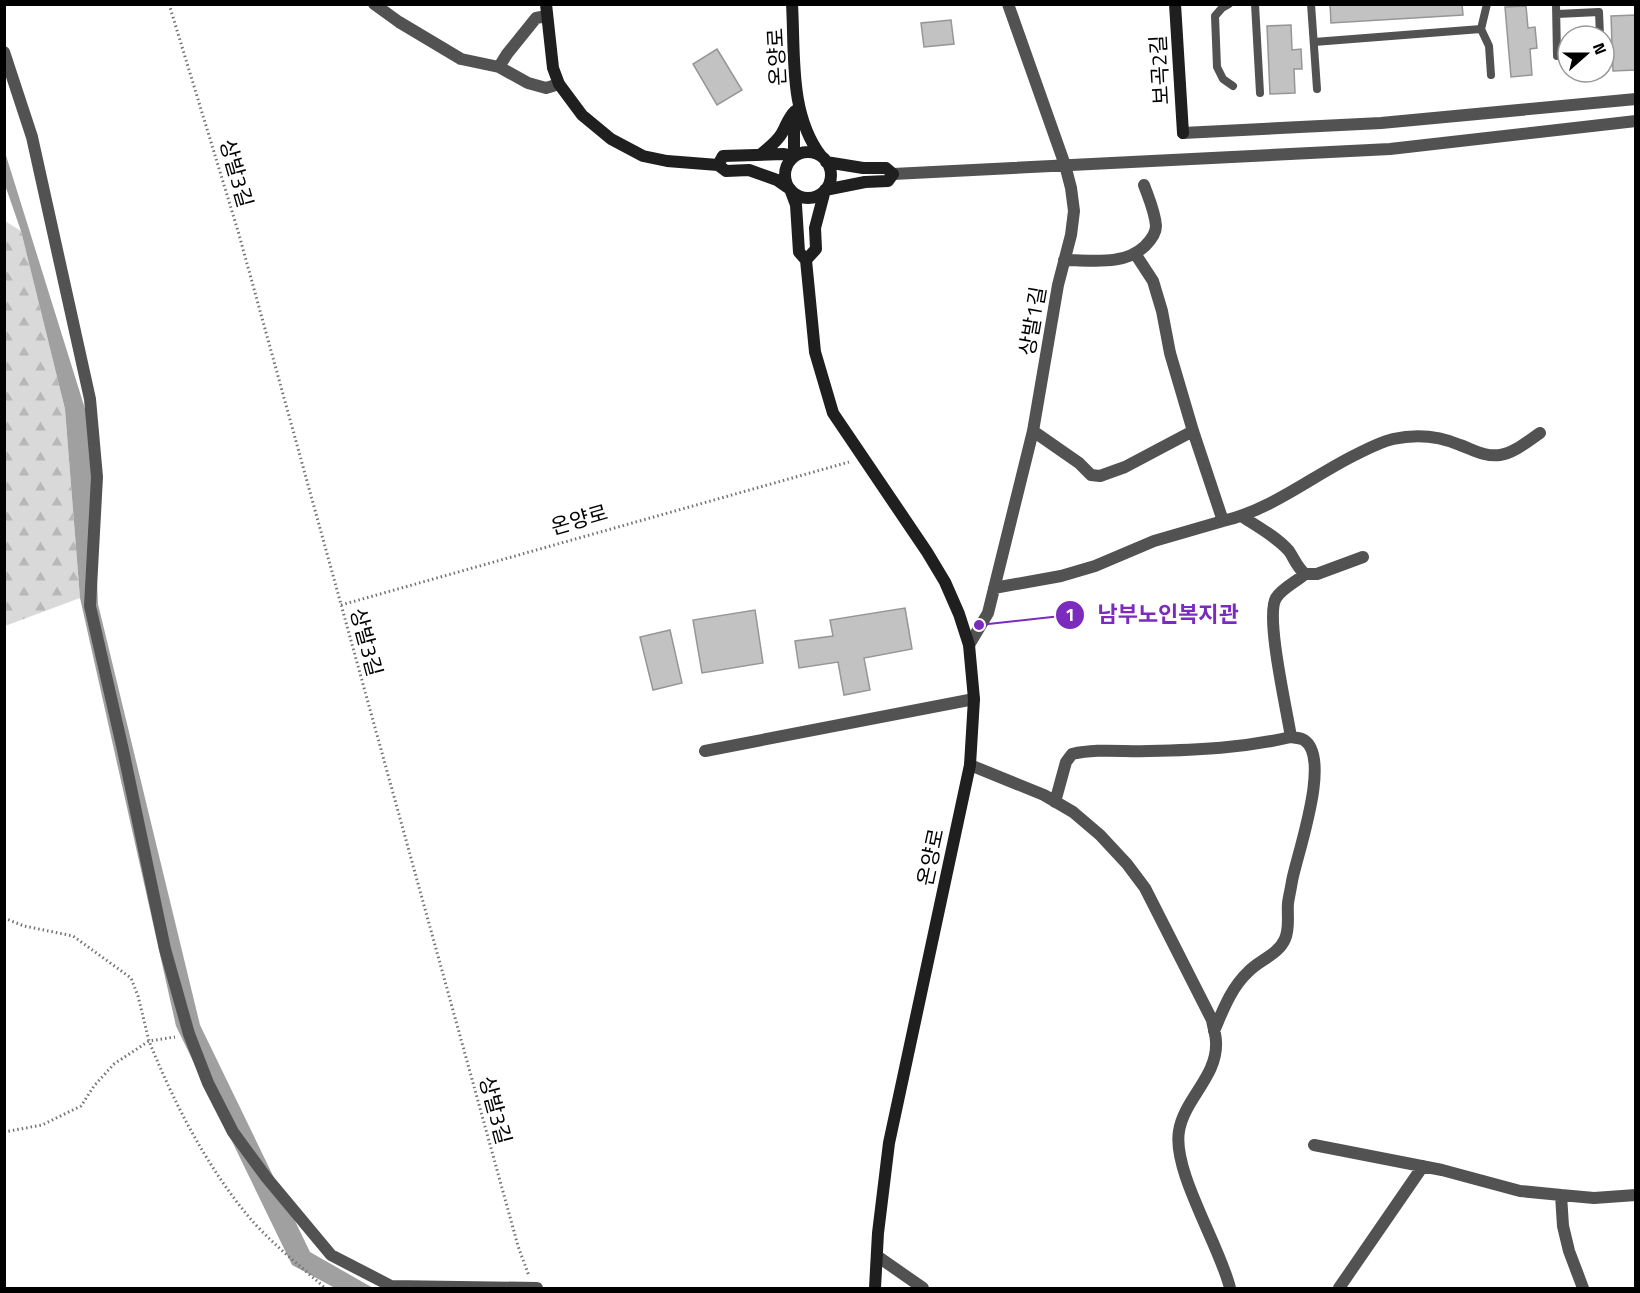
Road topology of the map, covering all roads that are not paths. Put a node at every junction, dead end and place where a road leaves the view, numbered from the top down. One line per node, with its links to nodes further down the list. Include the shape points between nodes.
1 (374, 4): 17 (street, via 461,59)
2 (792, 4): 24 (main road, 온양로)
3 (1008, 4): 31 (street, 상발1길)
4 (1175, 4): 26 (main road, 보곡2길)
5 (1229, 4): 20 (lane, via 1215,16 1217,68)
6 (1255, 4): 22 (lane)
7 (1311, 4): 15 (lane)
8 (1487, 4): 14 (lane)
9 (1556, 4): 11 (lane)
10 (546, 10): 17 (street); 19 (main road, via 553,68)
11 (1557, 14): 12 (lane); 13 (lane, via 1599,12)
12 (1557, 24)
13 (1600, 24)
14 (1481, 29): 15 (lane); 18 (lane, via 1489,46)
15 (1314, 42): 21 (lane)
16 (4, 52): 59 (street, via 32,137 90,399 97,477 90,606 165,949 189,1034 208,1083 233,1132 331,1255 391,1286)
17 (499, 67): 19 (street, via 528,83 546,88)
18 (1491, 75)
19 (559, 84): 30 (main road, via 582,115 626,148 667,161)
20 (1233, 86)
21 (1317, 89)
22 (1260, 93)
23 (1635, 99): 26 (street, via 1382,123)
24 (798, 108): 27 (main road, via 787,119 774,144); 28 (main road); 29 (main road, via 813,146)
25 (1635, 121): 31 (street, via 1390,149)
26 (1183, 133)
27 (760, 154): 28 (main road); 30 (main road, via 723,156)
28 (794, 156): 29 (main road, via 808,152); 34 (main road, via 785,175)
29 (824, 159): 32 (main road, via 863,168 886,168); 35 (main road, via 831,176)
30 (718, 165): 34 (main road, via 726,171 762,174)
31 (1065, 165): 32 (street); 38 (street, 상발1길, via 1074,211)
32 (892, 174): 35 (main road, via 888,181)
33 (1144, 185): 36 (street, via 1156,229 1150,242)
34 (790, 189): 35 (main road, via 811,198); 37 (main road, via 796,205 799,252)
35 (825, 190): 37 (main road, via 815,228 816,249)
36 (1136, 255): 38 (street, via 1119,260); 40 (street, via 1153,281)
37 (806, 260): 47 (main road, 온양로, via 815,352 833,413 945,582)
38 (1064, 260): 39 (street, 상발1길)
39 (1033, 431): 40 (street, via 1091,476 1100,476); 46 (street, 상발1길)
40 (1193, 431): 43 (street)
41 (1540, 433): 42 (street, via 1501,455 1483,455 1439,438 1392,439 1344,460)
42 (1243, 517): 43 (street); 45 (street, via 1277,540)
43 (1223, 521): 46 (street, via 1154,541 1060,576)
44 (1363, 557): 45 (street, via 1317,574)
45 (1305, 574): 49 (street, via 1277,596 1272,606)
46 (994, 588): 47 (street, 상발1길, via 988,614)
47 (969, 645): 48 (main road, 온양로)
48 (974, 699): 50 (street); 51 (main road, 온양로)
49 (1291, 737): 52 (street, via 1214,750 1072,754); 53 (street, via 1303,739 1310,746 1314,782 1307,828 1292,882 1285,940 1278,951 1248,971 1235,986)
50 (705, 751)
51 (970, 765): 52 (street); 58 (main road, 온양로, via 890,1143)
52 (1055, 802): 53 (street, via 1100,836 1146,888)
53 (1214, 1031): 62 (street, via 1212,1065 1188,1107 1179,1131 1179,1153)
54 (1314, 1145): 55 (street)
55 (1423, 1166): 57 (street, via 1520,1191); 63 (street)
56 (1635, 1195): 57 (street)
57 (1561, 1196): 64 (street, via 1563,1226)
58 (877, 1256): 60 (main road, 온양로); 61 (street)
59 (535, 1288)
60 (875, 1288)
61 (923, 1288)
62 (1230, 1288)
63 (1339, 1288)
64 (1583, 1288)

